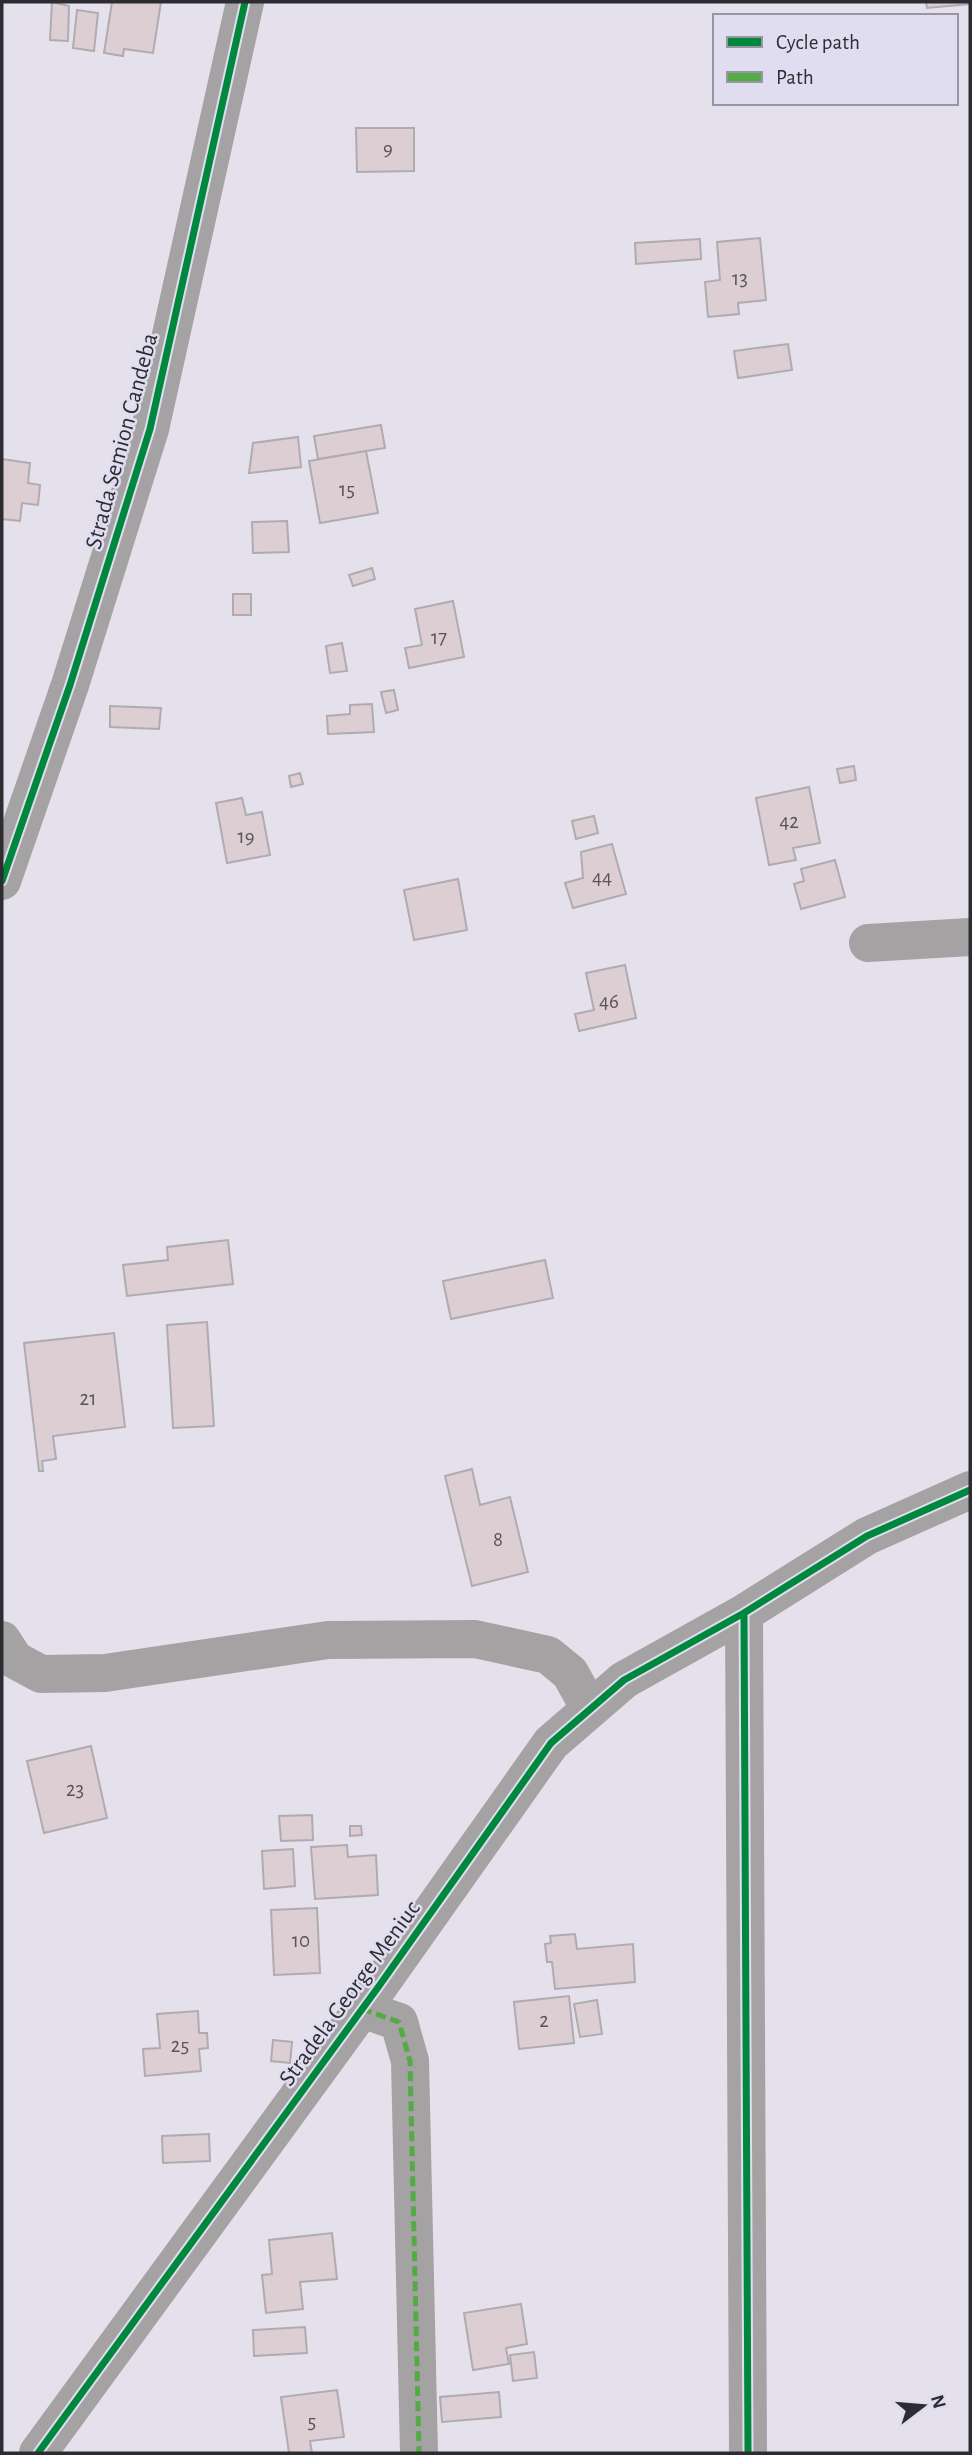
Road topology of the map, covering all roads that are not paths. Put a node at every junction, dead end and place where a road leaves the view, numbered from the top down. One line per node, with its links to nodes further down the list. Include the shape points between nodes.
1 (245, 2): 2 (street, Strada Semion Candeba, via 150,429 70,685)
2 (2, 881)
3 (970, 937): 4 (street)
4 (868, 943)
5 (970, 1490): 6 (street, Stradela George Meniuc, via 867,1536)
6 (744, 1613): 8 (street, Stradela George Meniuc, via 624,1680); 12 (street)
7 (2, 1640): 8 (street, via 15,1660 41,1674 105,1673 328,1640 475,1639 548,1655 570,1673)
8 (590, 1709): 9 (street, Stradela George Meniuc, via 551,1743)
9 (362, 2009): 10 (street, Stradela George Meniuc); 11 (street, Stradela George Meniuc, via 399,2022 410,2061)
10 (38, 2453)
11 (419, 2453)
12 (748, 2453)

